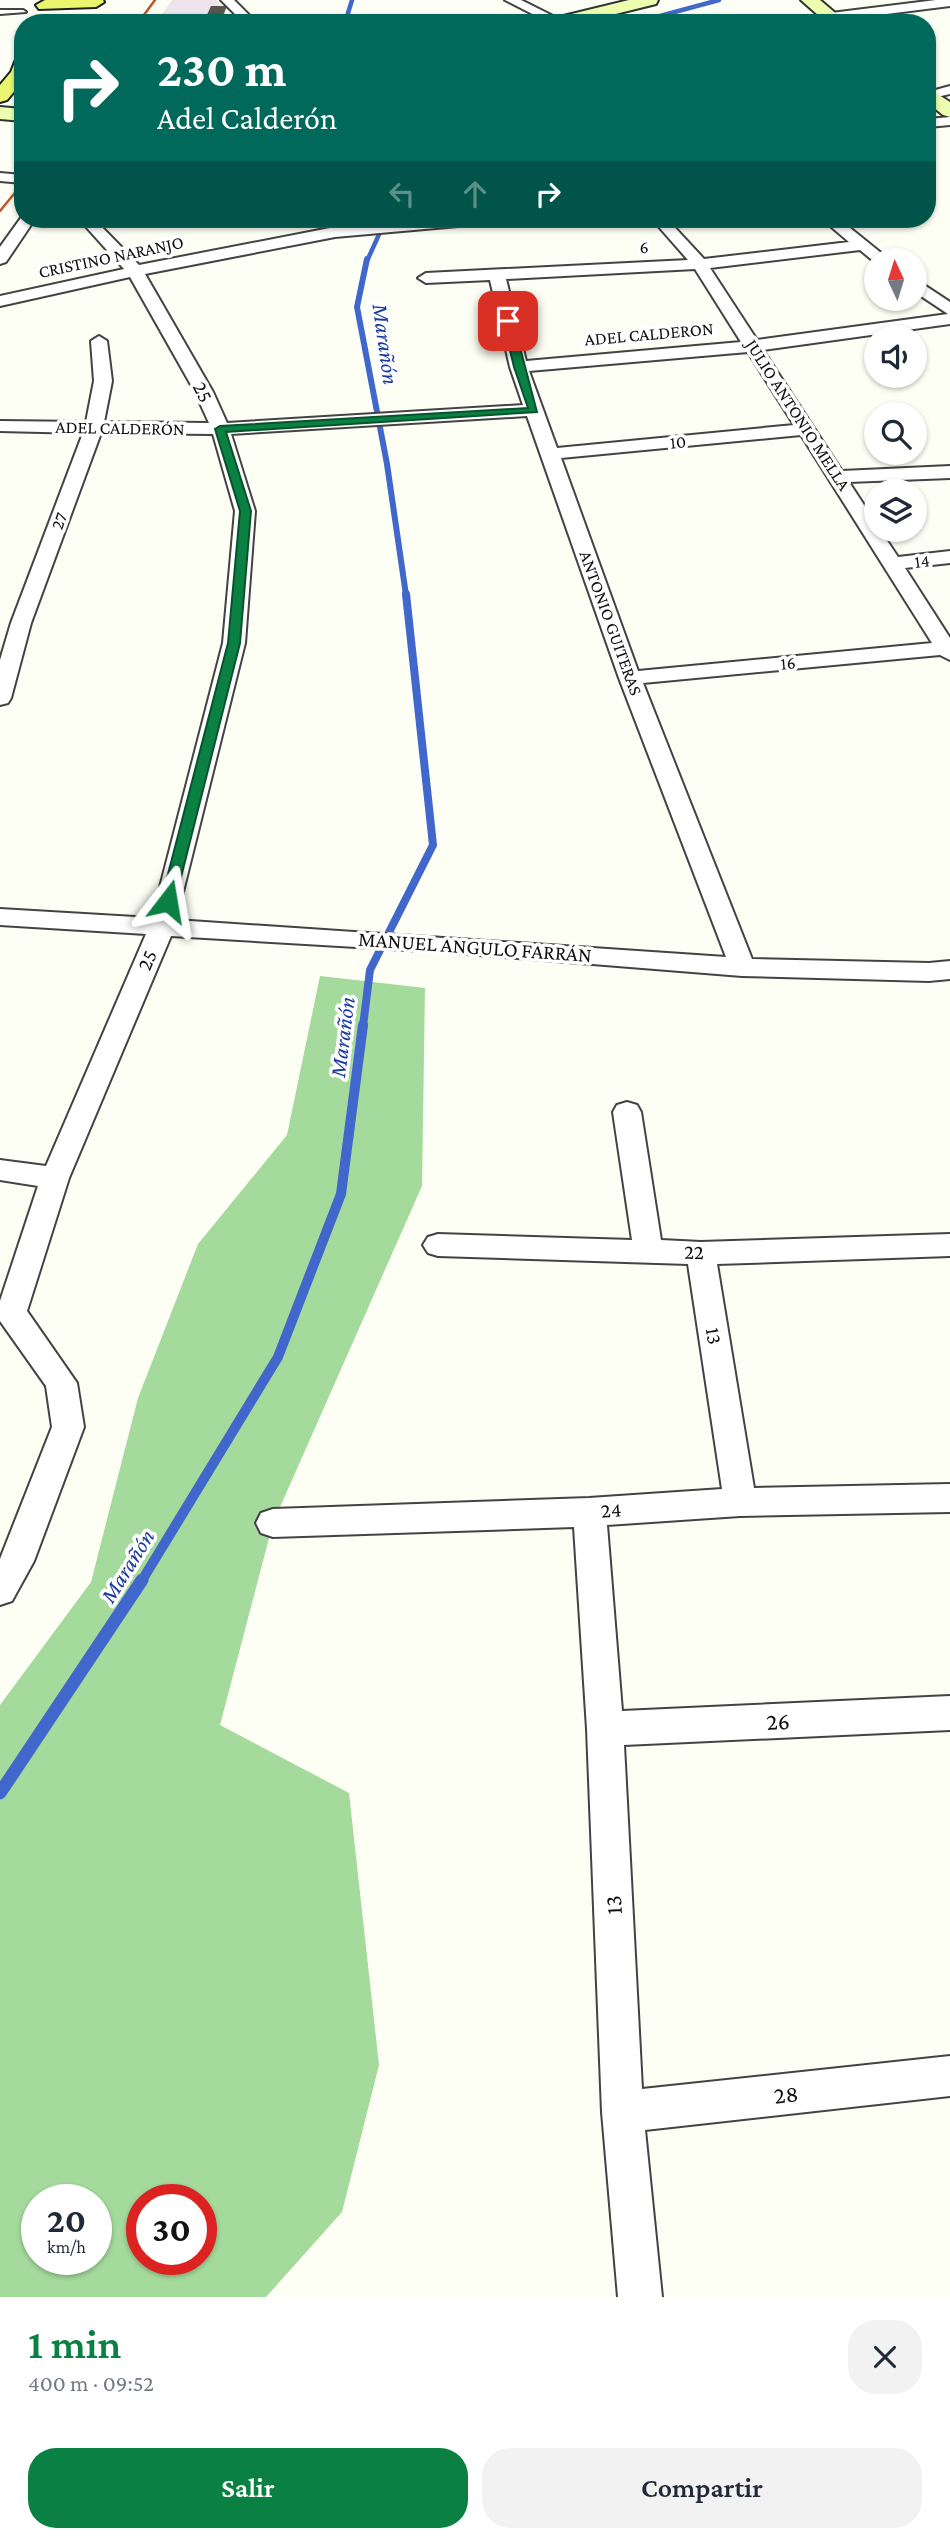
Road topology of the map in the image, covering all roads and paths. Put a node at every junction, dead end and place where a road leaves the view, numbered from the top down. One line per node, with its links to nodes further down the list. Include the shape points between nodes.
1 (227, 0): 11 (street)
2 (511, 0): 12 (street)
3 (650, 0): 13 (street)
4 (809, 0): 14 (street)
5 (97, 1): 6 (main road); 10 (main road)
6 (43, 2)
7 (950, 2): 15 (street)
8 (21, 11): 9 (lane)
9 (0, 12)
10 (85, 14)
11 (242, 14)
12 (541, 14)
13 (591, 14)
14 (827, 14)
15 (873, 14)
16 (14, 89): 18 (main road)
17 (936, 100): 19 (street)
18 (6, 111)
19 (950, 111)
20 (21, 228): 27 (street)
21 (94, 228): 29 (street, 25)
22 (378, 228): 29 (street, CRISTINO NARANJO)
23 (667, 228): 28 (street, JULIO ANTONIO MELLA)
24 (841, 228): 25 (street)
25 (863, 245): 26 (street); 28 (street, 6)
26 (867, 248)
27 (0, 258)
28 (699, 264): 30 (street, 6); 37 (street, JULIO ANTONIO MELLA)
29 (135, 271): 33 (street, CRISTINO NARANJO); 42 (street, 25)
30 (497, 274): 31 (street, 6); 38 (street, ANTONIO GUITERAS)
31 (426, 278)
32 (928, 294): 34 (street)
33 (0, 301)
34 (950, 310)
35 (950, 319): 37 (street, ADEL CALDERON)
36 (99, 341): 41 (street, 27, via 103,380)
37 (753, 345): 38 (street, ADEL CALDERON); 43 (street, JULIO ANTONIO MELLA)
38 (519, 367): 39 (street, ANTONIO GUITERAS)
39 (534, 410): 42 (street, ADEL CALDERÓN); 44 (street, ANTONIO GUITERAS)
40 (0, 426): 41 (street, ADEL CALDERÓN)
41 (94, 427): 42 (street, ADEL CALDERÓN); 50 (street, 27)
42 (220, 429): 55 (street, 25, via 245,511 234,643)
43 (807, 429): 44 (street, 10); 46 (street, JULIO ANTONIO MELLA)
44 (550, 454): 52 (street, ANTONIO GUITERAS)
45 (950, 471): 46 (street)
46 (838, 477): 48 (street, JULIO ANTONIO MELLA)
47 (950, 557): 48 (street, 14)
48 (893, 564): 51 (street, JULIO ANTONIO MELLA)
49 (0, 621): 50 (street)
50 (21, 623): 53 (street, 27)
51 (948, 651): 52 (street, 16)
52 (630, 678): 56 (street, ANTONIO GUITERAS)
53 (0, 698)
54 (0, 917): 55 (street, MANUEL ANGULO FARRÁN)
55 (162, 927): 56 (street, MANUEL ANGULO FARRÁN); 60 (street, 25)
56 (742, 967): 57 (street, MANUEL ANGULO FARRÁN)
57 (950, 970)
58 (628, 1112): 63 (street)
59 (0, 1170): 60 (street)
60 (55, 1178): 65 (street, 25)
61 (439, 1245): 63 (street, 22)
62 (950, 1245): 64 (street, 22)
63 (648, 1251): 64 (street, 22)
64 (701, 1253): 67 (street, 13)
65 (6, 1313): 70 (street, via 61,1383 68,1427)
66 (950, 1498): 67 (street, 24)
67 (740, 1502): 68 (street, 24)
68 (589, 1512): 69 (street, 24); 73 (street, 13)
69 (273, 1523)
70 (9, 1562): 71 (street)
71 (0, 1590)
72 (950, 1713): 73 (street, 26)
73 (605, 1729): 75 (street, 13)
74 (950, 2076): 75 (street, 28)
75 (623, 2112): 76 (street, 13)
76 (640, 2297)

